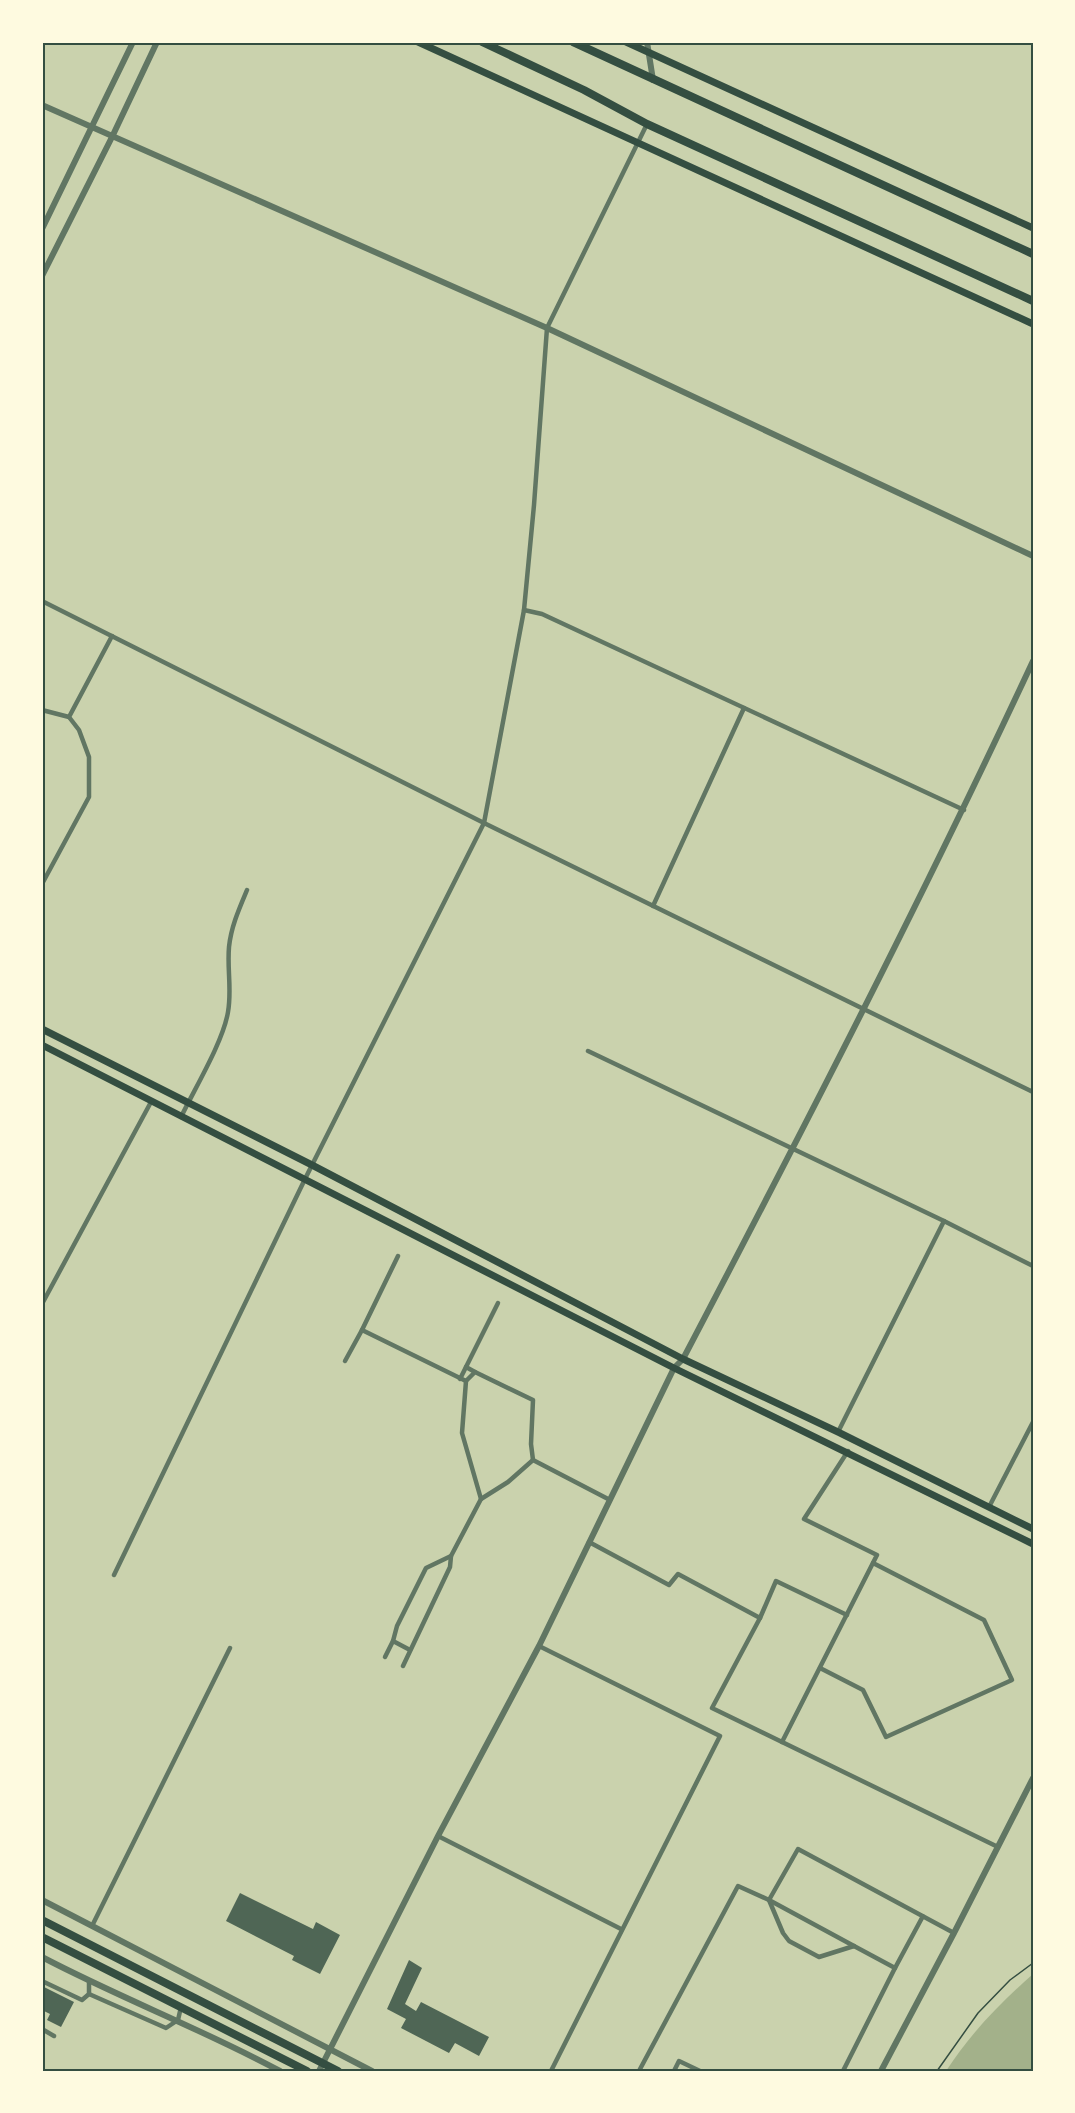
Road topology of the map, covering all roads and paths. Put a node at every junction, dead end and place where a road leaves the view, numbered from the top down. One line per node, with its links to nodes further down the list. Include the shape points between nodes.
1 (133, 42): 12 (street)
2 (157, 42): 13 (street)
3 (418, 42): 14 (main road)
4 (482, 42): 11 (main road)
5 (573, 42): 9 (main road)
6 (626, 42): 8 (main road)
7 (647, 42): 8 (street)
8 (649, 52): 9 (street); 15 (main road)
9 (653, 80): 17 (main road)
10 (42, 105): 12 (street)
11 (647, 124): 14 (street); 19 (main road)
12 (91, 127): 13 (street); 16 (street)
13 (112, 137): 18 (street); 21 (street)
14 (637, 144): 20 (main road); 21 (street)
15 (1033, 228)
16 (42, 229)
17 (1033, 254)
18 (42, 276)
19 (1033, 301)
20 (1033, 324)
21 (547, 328): 22 (street); 24 (street)
22 (1033, 556)
23 (42, 601): 25 (street)
24 (524, 610): 27 (street, via 543,614); 31 (street)
25 (112, 636): 29 (street); 31 (street)
26 (1033, 661): 30 (street)
27 (744, 708): 30 (street); 34 (street)
28 (42, 710): 29 (street)
29 (69, 717): 32 (street, via 79,730 89,757 89,797)
30 (964, 810): 35 (street)
31 (483, 823): 34 (street); 44 (street)
32 (42, 884)
33 (247, 890): 41 (street, via 235,918 229,948 228,1014)
34 (653, 906): 35 (street)
35 (864, 1009): 39 (street); 43 (street)
36 (42, 1029): 41 (main road)
37 (42, 1046): 40 (main road)
38 (588, 1051): 43 (street)
39 (1033, 1092)
40 (151, 1102): 42 (main road); 50 (street)
41 (188, 1103): 42 (street); 44 (main road)
42 (181, 1117): 45 (main road)
43 (793, 1149): 46 (street); 52 (street)
44 (312, 1166): 45 (street); 52 (main road)
45 (305, 1179): 55 (main road); 71 (street)
46 (944, 1221): 48 (street); 60 (street)
47 (398, 1256): 51 (street)
48 (1033, 1266)
49 (498, 1303): 54 (street)
50 (42, 1304)
51 (362, 1330): 53 (street); 57 (street)
52 (683, 1359): 55 (street); 60 (main road)
53 (345, 1361)
54 (466, 1367): 56 (street); 57 (street)
55 (674, 1368): 61 (main road); 64 (street)
56 (475, 1372): 58 (street); 62 (street, via 533,1400)
57 (460, 1379): 58 (street)
58 (466, 1381): 63 (street, via 462,1432)
59 (1033, 1422): 65 (street)
60 (838, 1432): 65 (main road)
61 (848, 1451): 68 (main road); 70 (street, via 804,1519 877,1555)
62 (533, 1460): 63 (street); 64 (street)
63 (481, 1499): 69 (street)
64 (610, 1500): 67 (street)
65 (989, 1507): 66 (main road)
66 (1033, 1529)
67 (589, 1542): 73 (street, via 669,1585 678,1574); 75 (street)
68 (1033, 1544)
69 (451, 1556): 74 (street, via 426,1568); 77 (street, via 450,1567)
70 (873, 1563): 72 (street); 80 (street, via 984,1620 1012,1680 886,1737 863,1690)
71 (114, 1575)
72 (847, 1615): 73 (street, via 776,1581); 80 (street)
73 (759, 1618): 81 (street, via 712,1708)
74 (393, 1641): 77 (street); 78 (street)
75 (539, 1646): 83 (street); 90 (street, via 720,1736)
76 (230, 1648): 89 (street)
77 (410, 1650): 79 (street)
78 (385, 1657)
79 (403, 1666)
80 (820, 1668): 81 (street)
81 (782, 1742): 84 (street)
82 (1033, 1778): 84 (street)
83 (438, 1836): 90 (street); 104 (street)
84 (998, 1847): 91 (street)
85 (769, 1899): 87 (street, via 798,1849); 93 (street); 93 (street, via 789,1941 819,1957); 111 (street, via 738,1886)
86 (42, 1900): 89 (street)
87 (923, 1916): 91 (street); 96 (street)
88 (42, 1920): 105 (main road)
89 (92, 1926): 104 (street)
90 (621, 1929): 110 (street)
91 (954, 1933): 115 (street)
92 (42, 1937): 100 (main road)
93 (854, 1946): 96 (street)
94 (42, 1957): 98 (street)
95 (1033, 1963): 116 (path, via 978,2013)
96 (896, 1968): 114 (street)
97 (42, 1980): 99 (street, via 82,2000)
98 (89, 1981): 99 (street); 101 (street)
99 (89, 1994): 101 (street, via 166,2028)
100 (181, 2007): 101 (street); 107 (main road)
101 (178, 2020): 106 (street)
102 (42, 2029): 103 (street)
103 (54, 2036)
104 (329, 2050): 105 (street); 109 (street)
105 (321, 2067): 108 (main road)
106 (280, 2071)
107 (307, 2071)
108 (338, 2071)
109 (372, 2071)
110 (551, 2071)
111 (639, 2071)
112 (674, 2071): 113 (street, via 679,2061)
113 (700, 2071)
114 (843, 2071)
115 (881, 2071)
116 (937, 2071)

